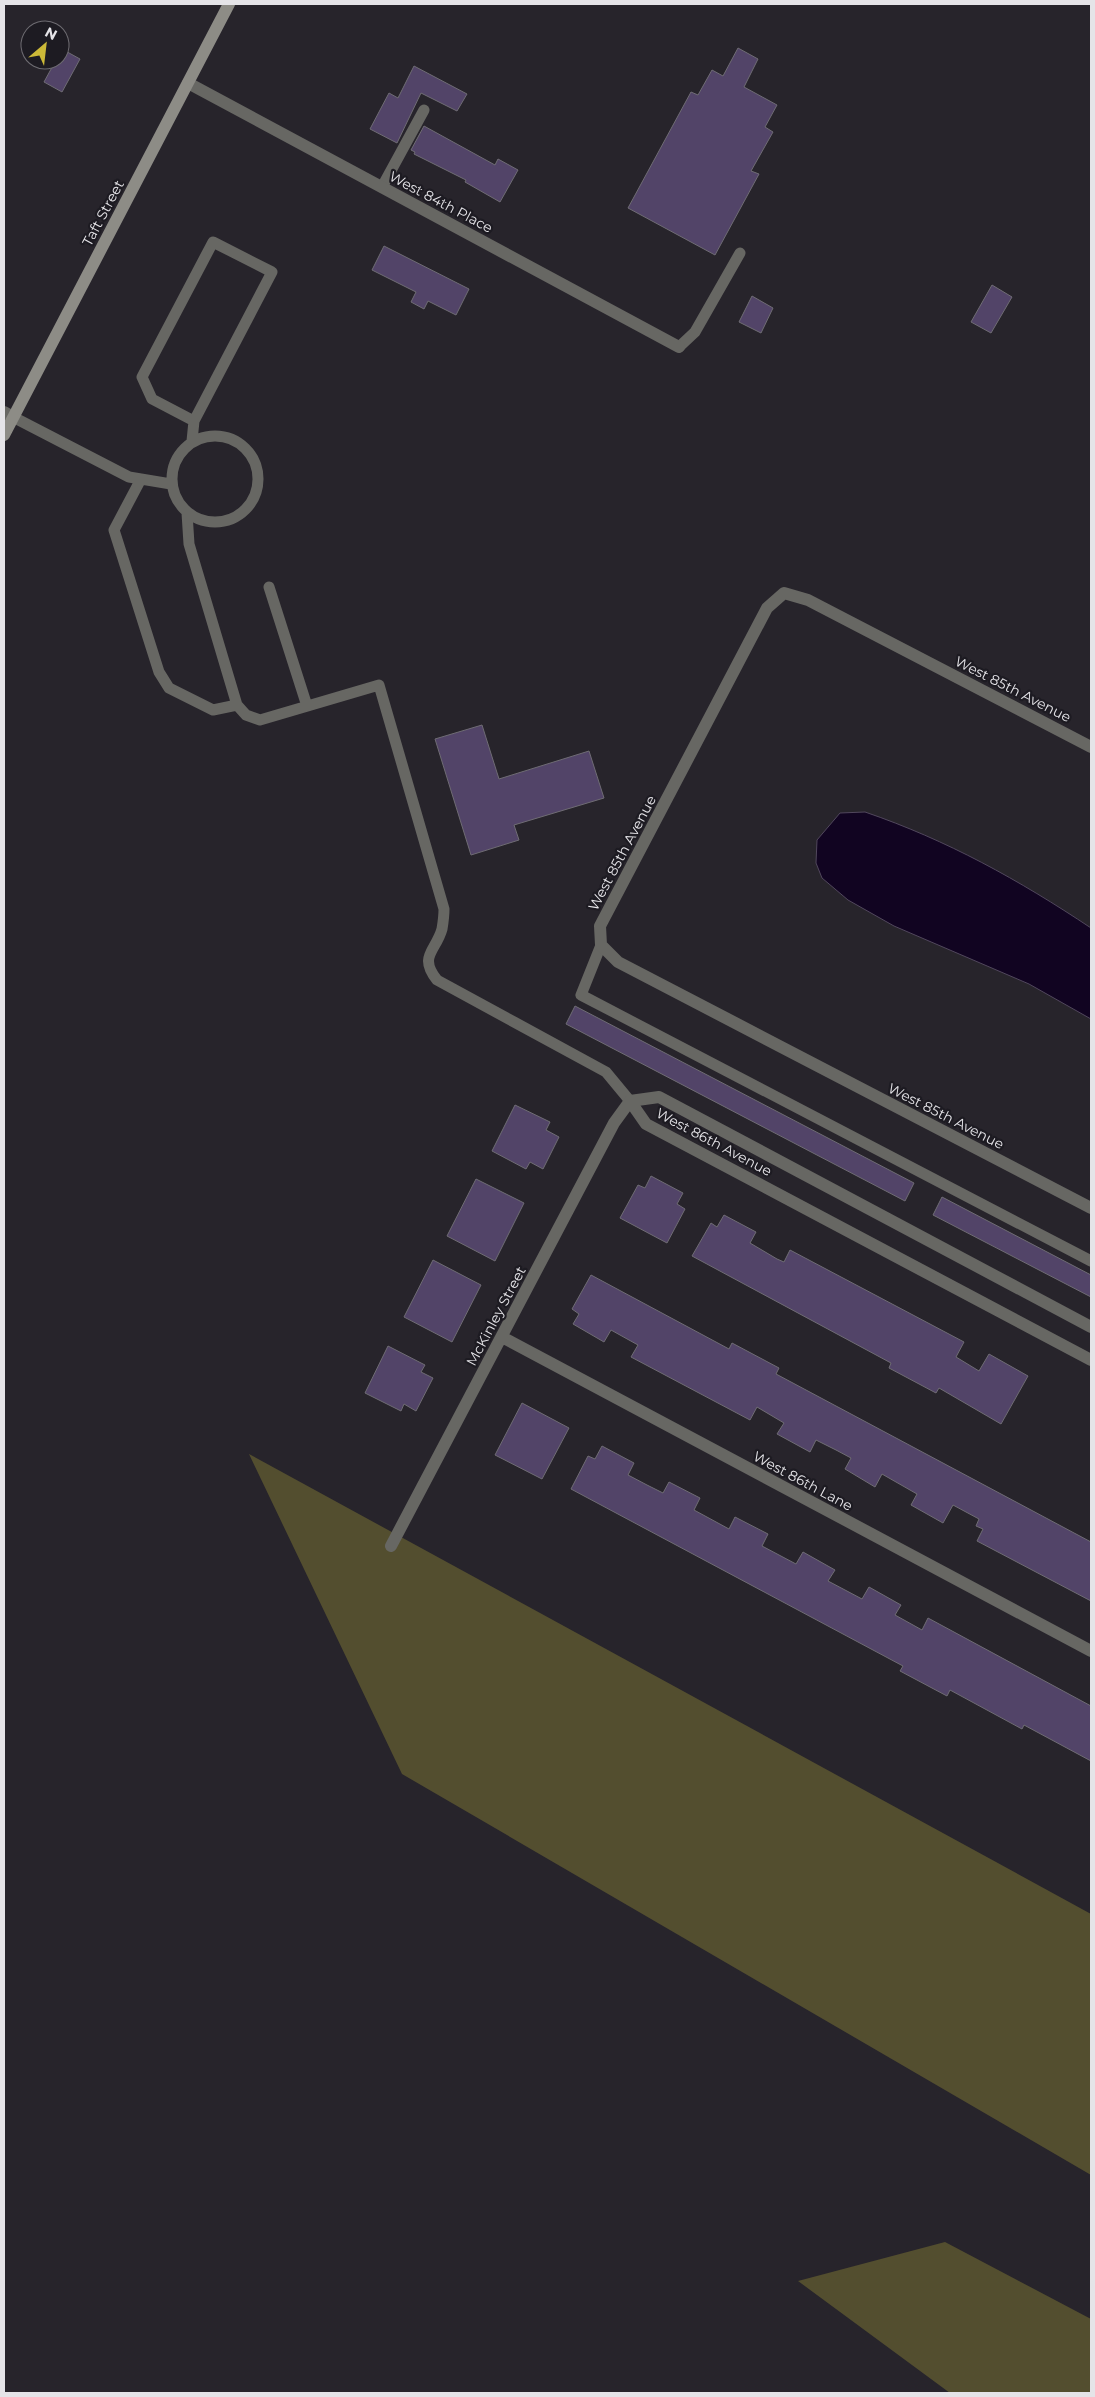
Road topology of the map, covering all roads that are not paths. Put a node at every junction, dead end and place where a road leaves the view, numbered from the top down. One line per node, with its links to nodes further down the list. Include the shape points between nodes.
1 (229, 4): 2 (main road, Taft Street)
2 (188, 82): 4 (street, West 84th Place); 7 (main road, Taft Street)
3 (424, 110): 4 (lane)
4 (382, 188): 6 (street, West 84th Place)
5 (740, 253): 6 (lane, via 696,332)
6 (679, 347)
7 (8, 415): 9 (main road, Taft Street); 11 (lane, via 129,477)
8 (194, 421): 8 (lane, via 272,272 213,242 142,377 152,399); 10 (lane)
9 (4, 435)
10 (192, 441): 12 (lane, via 175,460); 13 (lane, via 206,436 221,436 246,449 258,475 257,490 252,503 242,514 229,520 200,520)
11 (141, 479): 12 (lane); 15 (lane, via 114,530 159,672 169,688 213,710)
12 (171, 484): 13 (lane, via 179,504)
13 (187, 513): 15 (lane, via 189,544)
14 (269, 587): 16 (lane)
15 (237, 705): 16 (lane, via 246,715 260,720)
16 (307, 706): 19 (lane, via 379,685 444,909 442,930 429,955 429,969 437,980 606,1072)
17 (1091, 747): 18 (street, West 85th Avenue, via 808,600 784,593 767,608 600,926)
18 (601, 945): 20 (street, West 85th Avenue, via 618,962); 21 (lane, via 581,995)
19 (630, 1101): 22 (street, West 86th Avenue, via 658,1097); 23 (street, McKinley Street, via 614,1123); 24 (street, West 86th Avenue, via 646,1124)
20 (1091, 1208)
21 (1091, 1260)
22 (1091, 1326)
23 (502, 1337): 25 (street, McKinley Street); 26 (street, West 86th Lane)
24 (1091, 1360)
25 (391, 1546)
26 (1091, 1651)

